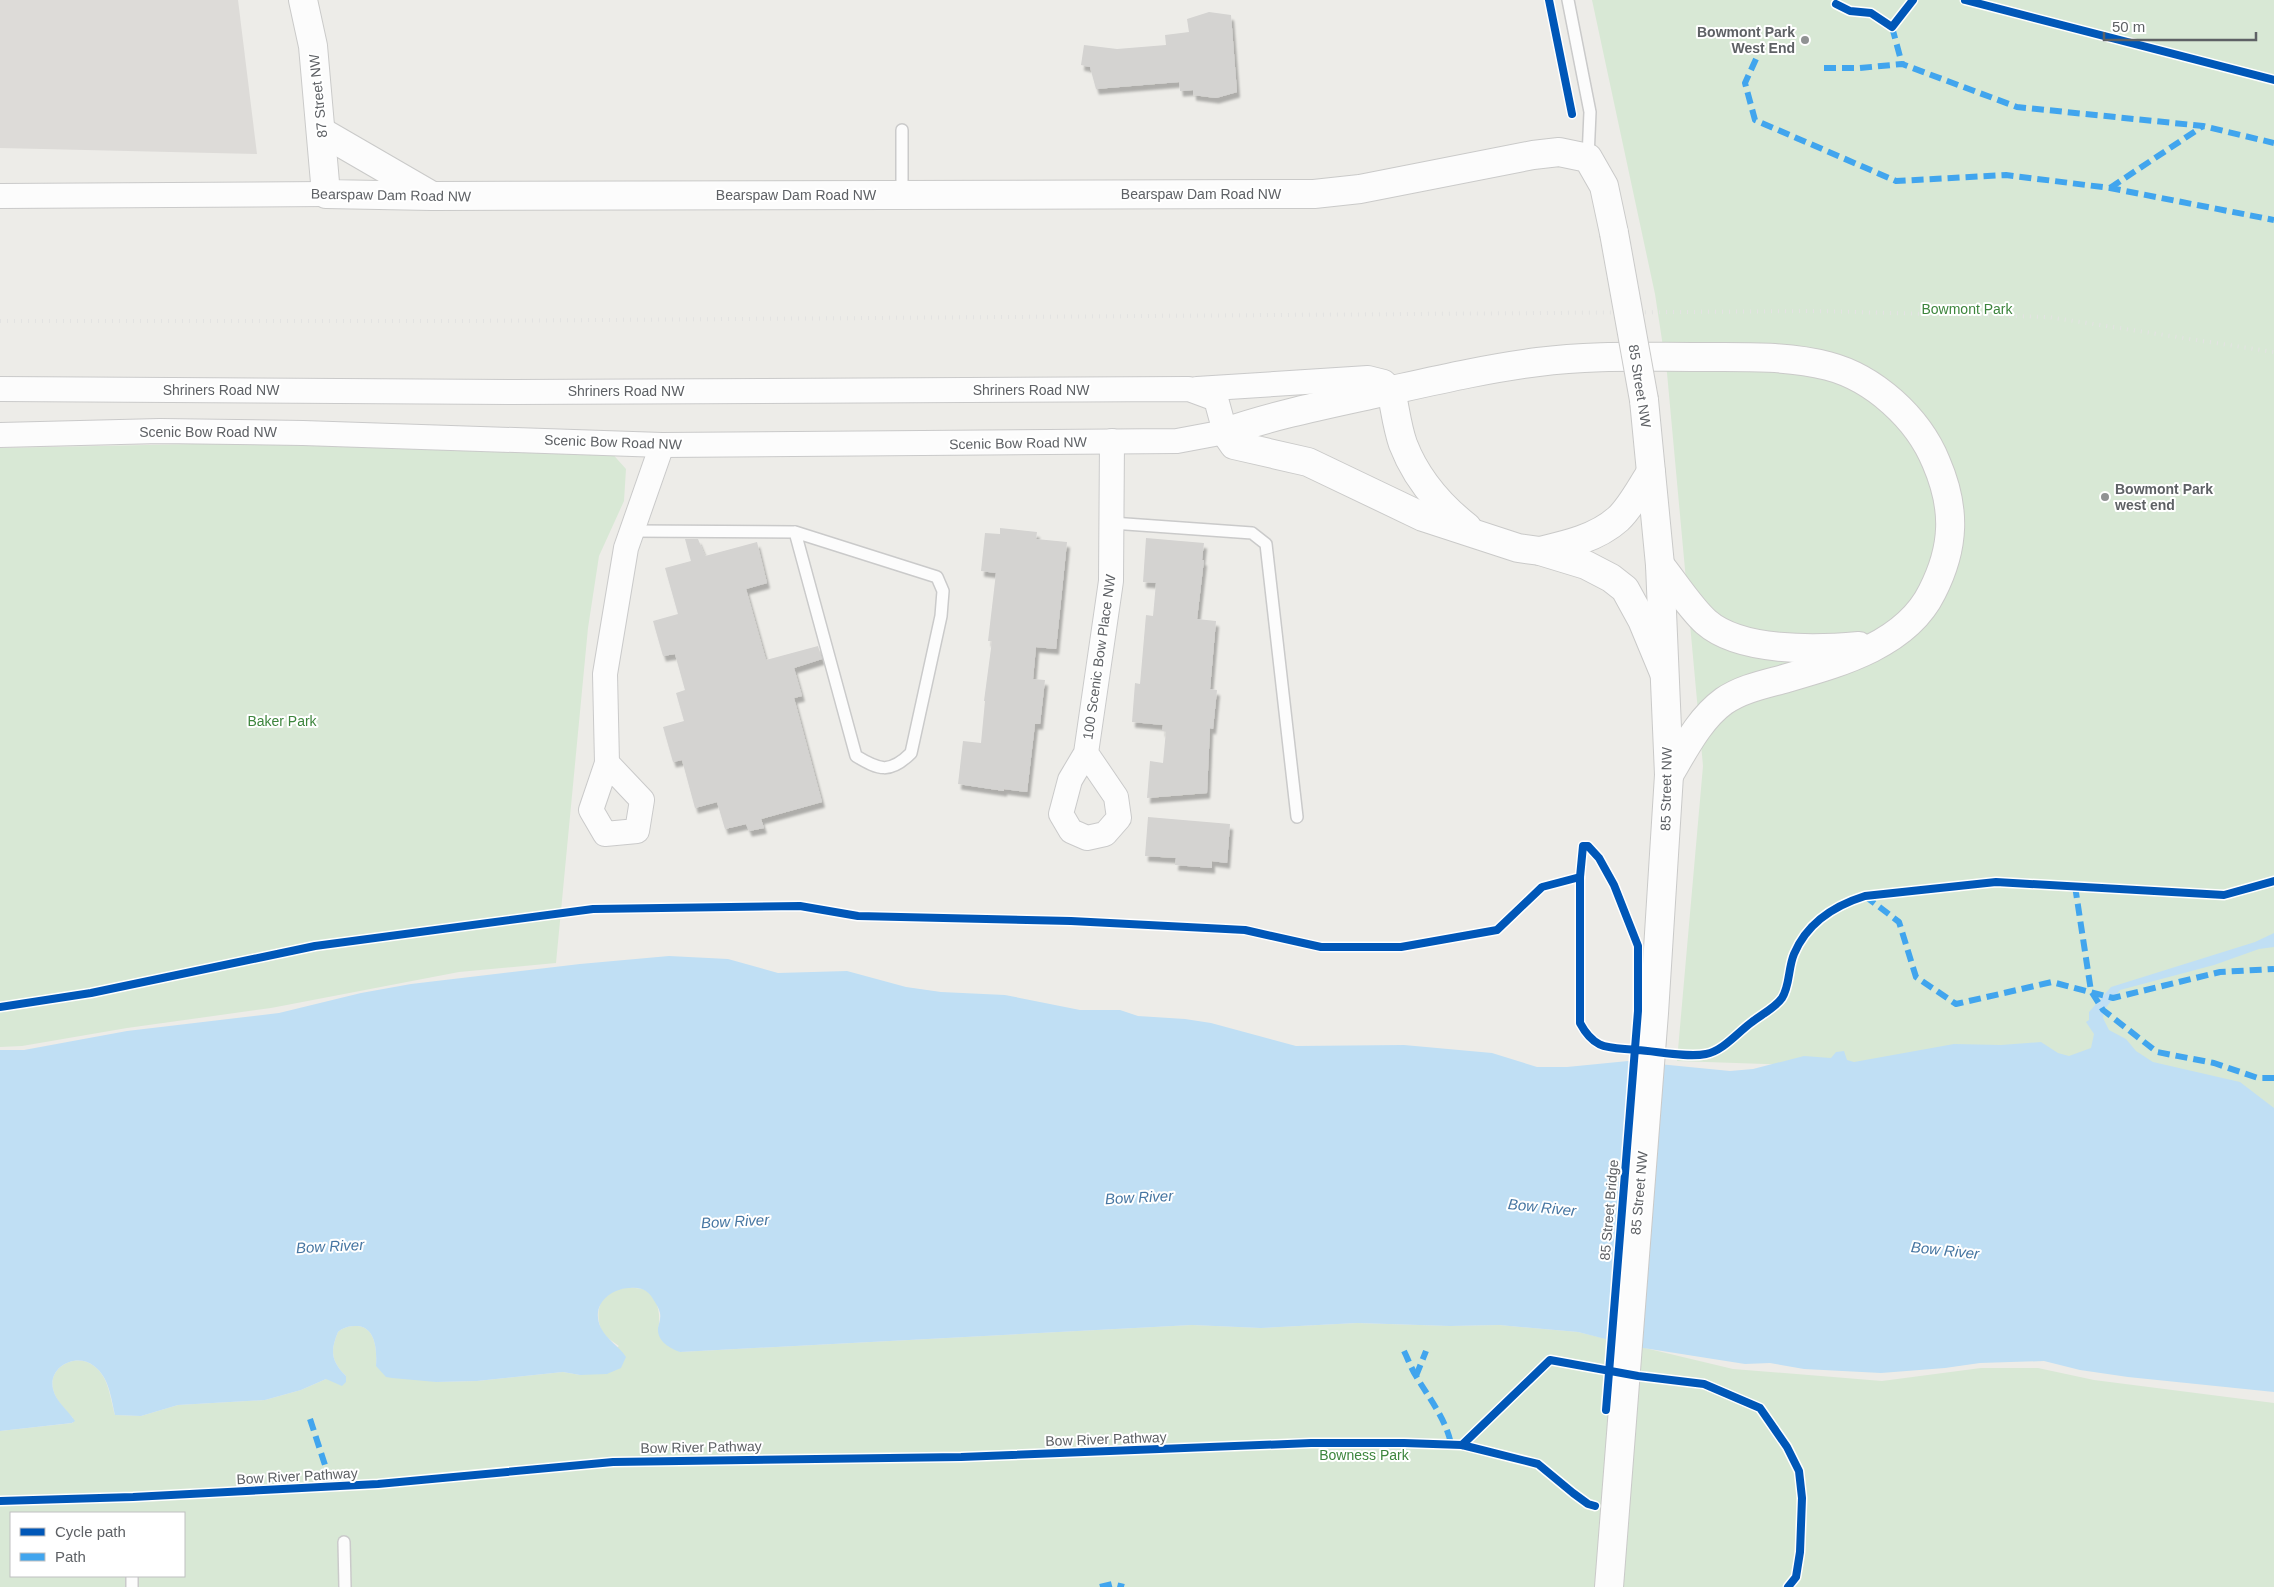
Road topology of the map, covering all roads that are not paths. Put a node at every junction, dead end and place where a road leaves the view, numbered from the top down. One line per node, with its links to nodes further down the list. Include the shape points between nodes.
1 (303, 0): 4 (street, 87 Street NW, via 313,46)
2 (1568, 0): 5 (lane, via 1590,112)
3 (902, 130): 7 (lane)
4 (322, 132): 6 (street, 87 Street NW); 9 (street)
5 (1588, 158): 7 (street, Bearspaw Dam Road NW, via 1559,152 1534,155 1360,189 1314,194); 17 (street, 85 Street NW, bridge, via 1604,186 1614,233 1644,400)
6 (326, 194): 8 (street, Bearspaw Dam Road NW); 9 (street, Bearspaw Dam Road NW)
7 (902, 195): 9 (street, Bearspaw Dam Road NW)
8 (0, 196)
9 (432, 196)
10 (0, 389): 11 (street, Shriners Road NW, via 502,392)
11 (1189, 389): 12 (street, via 1368,378 1384,382); 13 (street, Shriners Road NW, via 1216,399)
12 (1391, 390): 13 (street, via 1269,417); 21 (street, via 1404,444 1420,477 1443,508); 24 (street, via 1538,362 1601,357 1786,360 1829,366 1856,377 1900,410 1918,430 1942,476 1950,508 1948,553 1931,595 1912,619)
13 (1225, 432): 15 (street, Scenic Bow Road NW, via 1177,441); 21 (street, via 1234,444 1308,462 1423,517)
14 (0, 435): 16 (street, Scenic Bow Road NW, via 255,432)
15 (1112, 441): 16 (street, Scenic Bow Road NW); 18 (street, 100 Scenic Bow Place NW)
16 (662, 445): 19 (street)
17 (1651, 472): 22 (street, via 1618,519 1604,529 1572,544); 23 (street, 85 Street NW)
18 (1112, 523): 26 (street, 100 Scenic Bow Place NW, via 1111,582); 29 (lane, via 1252,534 1266,544)
19 (632, 531): 20 (lane); 27 (street, via 626,548 605,674)
20 (796, 532): 20 (lane, via 937,577 943,591 941,616 910,753 899,765 876,768 856,756)
21 (1474, 533): 22 (street, via 1518,548)
22 (1540, 551): 25 (street, via 1586,566 1611,578 1624,589 1642,620)
23 (1660, 565): 24 (street, via 1706,622 1738,640 1798,648); 25 (street, 85 Street NW)
24 (1875, 645): 28 (street, via 1844,662 1745,690 1722,702 1696,730)
25 (1664, 673): 28 (street, 85 Street NW)
26 (1086, 753)
27 (608, 763)
28 (1669, 775): 32 (street, 85 Street NW, via 1654,1013)
29 (1297, 817)
30 (344, 1542): 31 (lane)
31 (344, 1587)
32 (1609, 1587)

